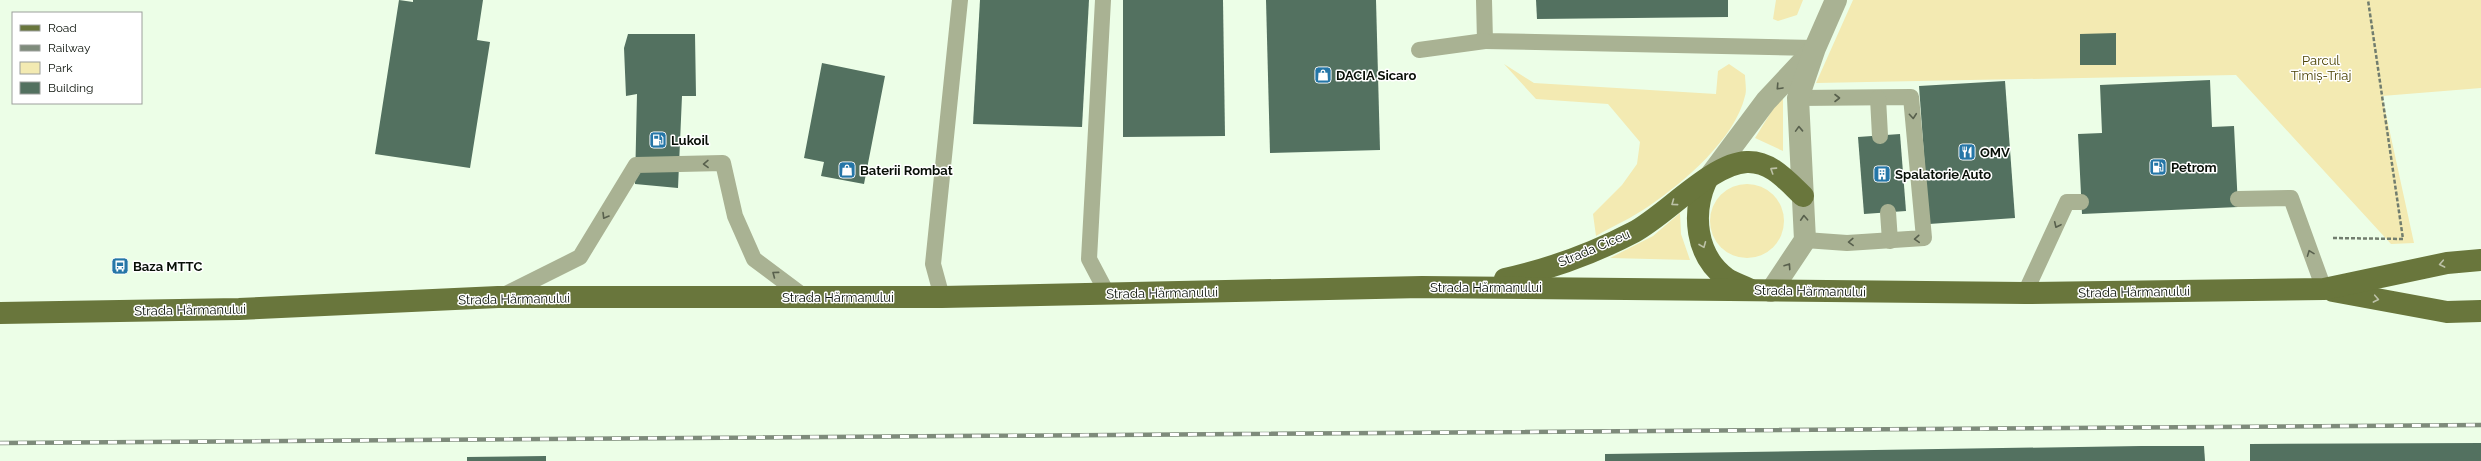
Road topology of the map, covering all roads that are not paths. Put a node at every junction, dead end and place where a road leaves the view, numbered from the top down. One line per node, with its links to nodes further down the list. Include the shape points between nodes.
1 (960, 0): 25 (lane, via 933,264)
2 (1103, 0): 23 (lane, via 1089,259)
3 (1484, 0): 5 (lane)
4 (1836, 0): 6 (street, Strada Ciceu)
5 (1485, 41): 6 (lane); 7 (lane)
6 (1815, 48): 8 (street, Strada Ciceu); 11 (street, Strada Ciceu, one-way to 11, via 1766,101)
7 (1419, 50)
8 (1798, 98): 9 (lane, one-way to 9); 12 (street, Strada Ciceu, one-way to 8)
9 (1878, 98): 10 (lane); 17 (lane, one-way to 17, via 1912,97 1924,238)
10 (1880, 136)
11 (1706, 181): 12 (main road, one-way to 11, via 1777,172 1762,163 1747,162 1730,166); 19 (main road, Strada Ciceu, one-way to 19, via 1635,231 1601,247 1531,273); 21 (main road, Strada Ciceu, one-way to 21, via 1697,209 1700,241 1708,258 1726,278)
12 (1803, 196): 16 (street, Strada Ciceu, one-way to 12)
13 (2238, 199): 20 (lane, one-way to 13, via 2291,198)
14 (2081, 202): 22 (lane, one-way to 22, via 2067,202)
15 (1888, 212): 17 (lane)
16 (1805, 240): 17 (lane, one-way to 16, via 1847,243); 21 (street, one-way to 16)
17 (1890, 241)
18 (2481, 260): 20 (main road, Strada Hărmanului, one-way to 20, via 2447,263)
19 (1469, 287): 21 (main road, Strada Hărmanului); 23 (main road, Strada Hărmanului)
20 (2324, 289): 22 (main road, Strada Hărmanului); 27 (main road, Strada Hărmanului, one-way to 27, via 2447,312)
21 (1761, 290): 22 (main road, Strada Hărmanului)
22 (2025, 293)
23 (1108, 295): 25 (main road, Strada Hărmanului)
24 (498, 297): 26 (main road, Strada Hărmanului); 26 (lane, one-way to 24, via 754,259 735,216 723,163 636,165 580,257); 28 (main road, Strada Hărmanului, via 239,309)
25 (942, 297): 26 (main road, Strada Hărmanului)
26 (806, 298)
27 (2481, 311)
28 (0, 313)

